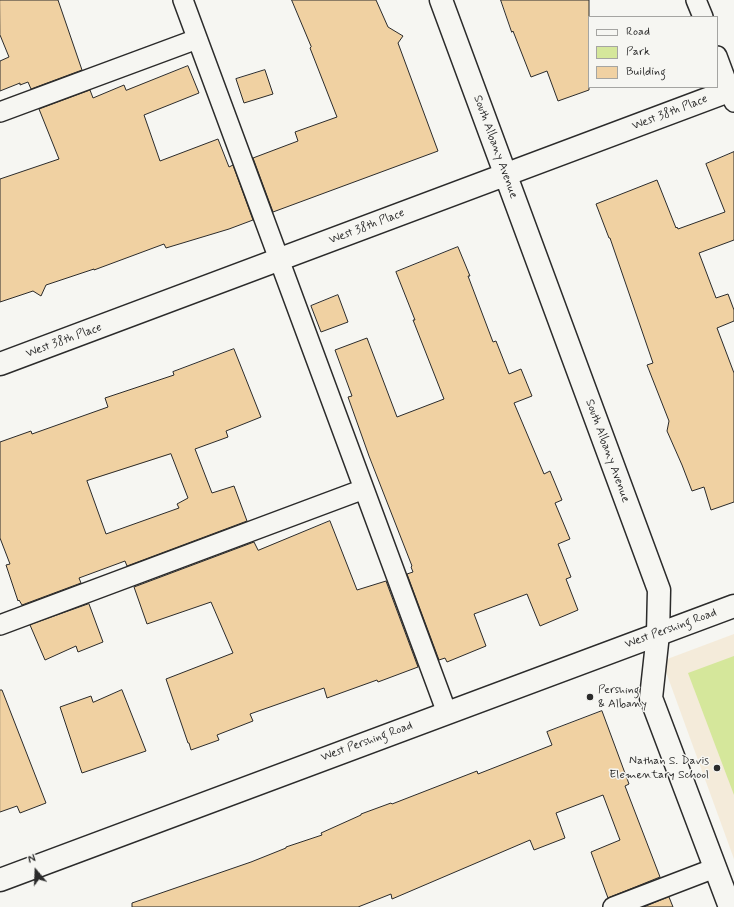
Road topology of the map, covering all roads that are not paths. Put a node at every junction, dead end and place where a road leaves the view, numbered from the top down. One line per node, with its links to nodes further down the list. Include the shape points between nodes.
1 (183, 0): 5 (lane)
2 (441, 0): 9 (street, South Albany Avenue)
3 (696, 0): 4 (lane)
4 (702, 16)
5 (197, 39): 8 (lane); 10 (lane)
6 (718, 58): 7 (lane)
7 (733, 94): 9 (street, West 38th Place)
8 (0, 112)
9 (505, 176): 10 (street, West 38th Place); 15 (street, South Albany Avenue, via 659,590)
10 (279, 260): 11 (street, West 38th Place); 12 (lane)
11 (0, 364)
12 (364, 489): 14 (lane); 16 (lane)
13 (734, 606): 15 (street, West Pershing Road)
14 (0, 625)
15 (658, 634): 16 (street, West Pershing Road); 17 (street, South Albany Avenue, via 651,698)
16 (447, 712): 18 (street, West Pershing Road)
17 (715, 868): 19 (lane); 20 (street, South Albany Avenue)
18 (0, 880)
19 (613, 907)
20 (730, 907)

